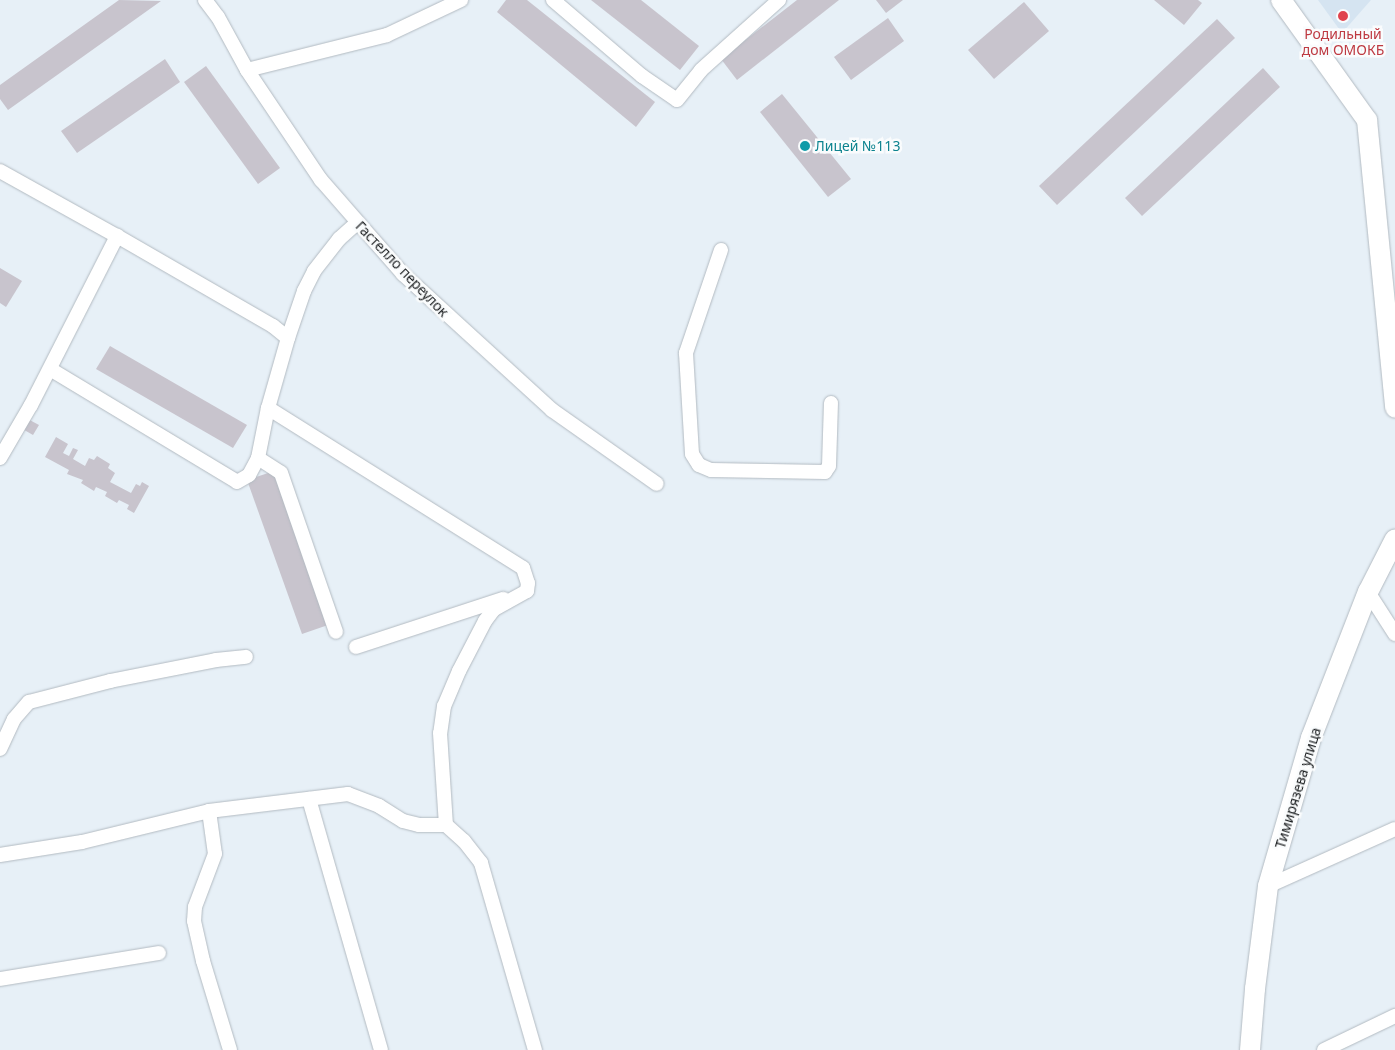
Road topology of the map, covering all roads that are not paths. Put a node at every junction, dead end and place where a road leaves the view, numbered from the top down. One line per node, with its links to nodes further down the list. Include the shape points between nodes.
1 (205, 0): 6 (street, Гастелло переулок)
2 (461, 0): 6 (street, via 387,35)
3 (553, 0): 4 (street, via 642,76 677,100 701,70)
4 (779, 0)
5 (1281, 0): 15 (street, via 1367,120)
6 (247, 70): 8 (street, Гастелло переулок, via 321,180)
7 (0, 171): 9 (street)
8 (357, 223): 11 (street, via 339,238 314,271); 18 (street, Гастелло переулок, via 436,306 552,410)
9 (117, 236): 11 (street, via 273,326); 12 (street)
10 (721, 250): 13 (street, via 686,353 692,454 699,465 711,470 825,472 829,466)
11 (288, 338): 14 (street)
12 (50, 369): 16 (street); 17 (street, via 237,482 248,475)
13 (831, 403)
14 (268, 408): 17 (street); 20 (street, via 523,568)
15 (1395, 408)
16 (0, 458)
17 (258, 458): 22 (street, via 281,473)
18 (657, 484)
19 (1395, 539): 21 (street, Тимирязева улица)
20 (527, 591): 24 (street); 29 (street, via 494,609 485,621 444,706 440,733)
21 (1368, 592): 23 (street); 32 (street, Тимирязева улица, via 1312,738)
22 (336, 632)
23 (1395, 634)
24 (356, 647)
25 (246, 657): 26 (street, via 110,681 29,702 14,719)
26 (0, 749)
27 (309, 799): 28 (street); 29 (street, via 348,794 379,806 403,822); 37 (street)
28 (209, 811): 31 (street, via 82,842); 36 (street, via 215,854 195,907 194,921)
29 (446, 825): 38 (street, via 481,863)
30 (1395, 829): 32 (street)
31 (0, 855)
32 (1268, 886): 39 (street, Тимирязева улица)
33 (159, 953): 34 (street)
34 (0, 979)
35 (1395, 1016): 40 (street)
36 (230, 1050)
37 (381, 1050)
38 (535, 1050)
39 (1250, 1050)
40 (1324, 1050)

